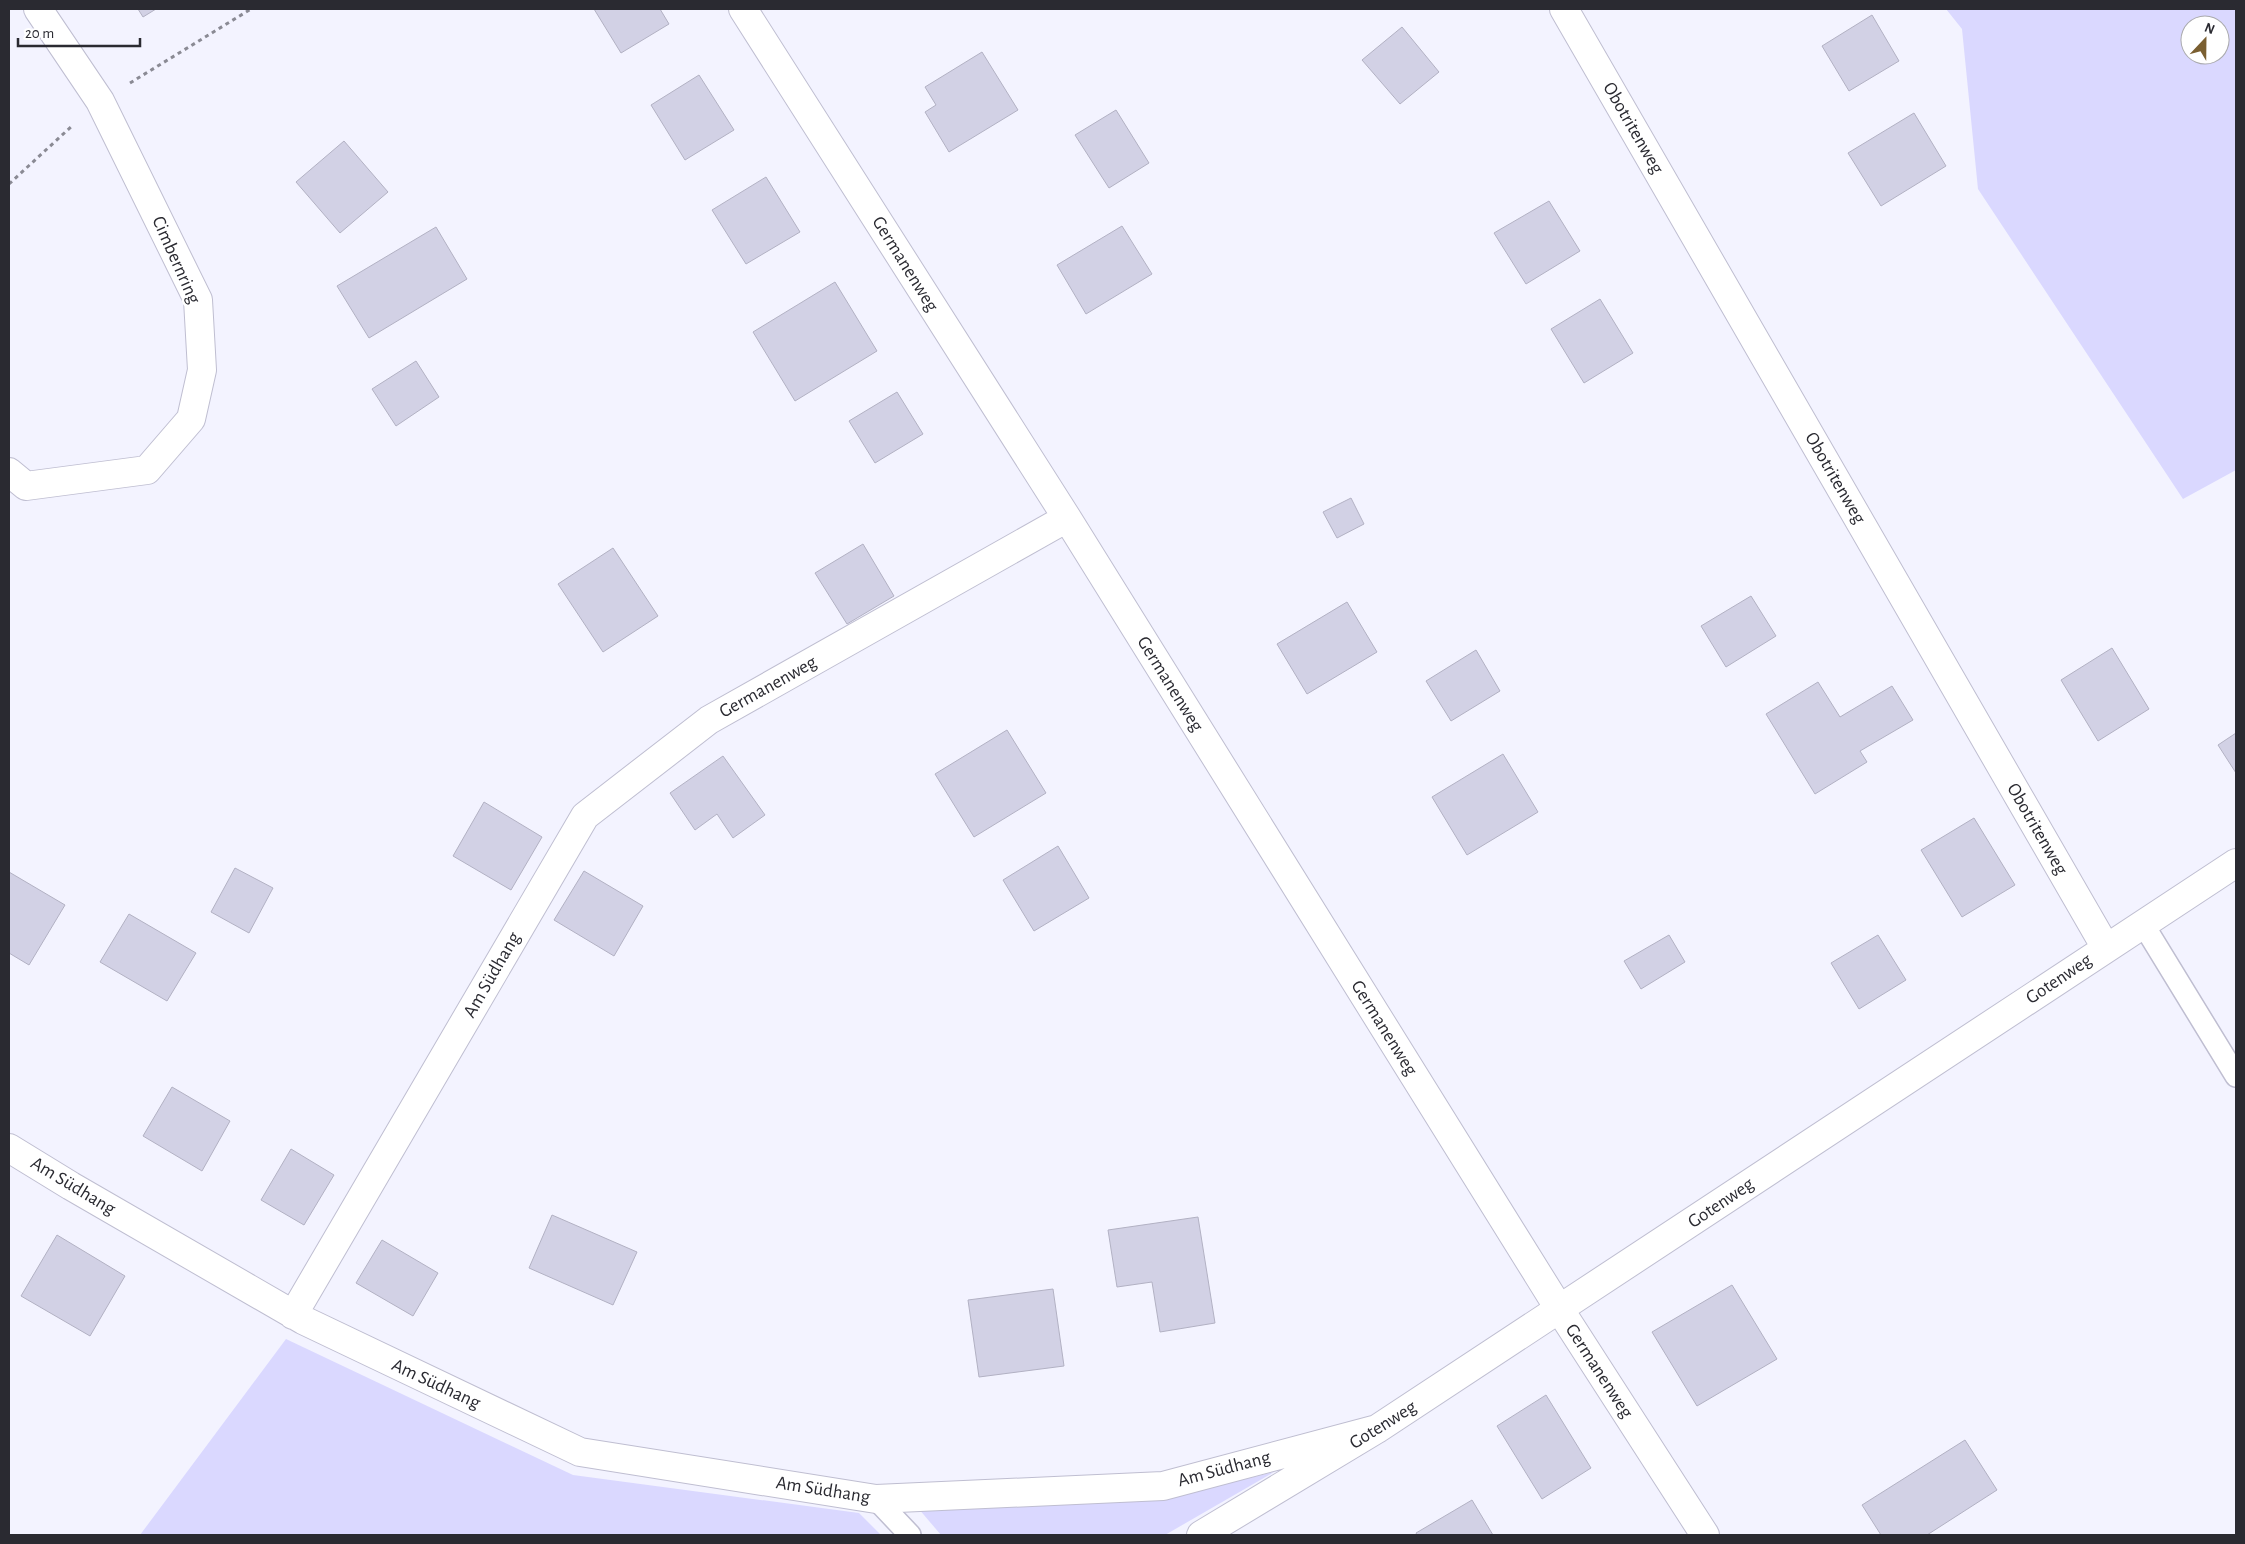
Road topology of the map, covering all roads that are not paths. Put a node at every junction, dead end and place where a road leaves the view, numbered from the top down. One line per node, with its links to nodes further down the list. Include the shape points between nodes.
1 (38, 9): 4 (street, Cimbernring, via 100,101 198,300 202,370 191,419 148,470 26,486)
2 (743, 9): 5 (street, Germanenweg)
3 (1564, 9): 9 (street, Obotritenweg)
4 (9, 472)
5 (1067, 518): 6 (street, Germanenweg, via 710,720); 12 (street, Germanenweg)
6 (585, 816): 13 (street, Am Südhang)
7 (2236, 863): 8 (street, Gotenweg)
8 (2143, 924): 9 (street, Gotenweg); 10 (lane)
9 (2106, 948): 12 (street, Gotenweg)
10 (2236, 1076)
11 (9, 1148): 13 (street, Am Südhang)
12 (1560, 1310): 14 (street, Gotenweg); 18 (street, Germanenweg)
13 (294, 1315): 15 (street, Am Südhang, via 580,1452)
14 (1377, 1429): 15 (street, Am Südhang, via 1163,1486); 17 (street, Gotenweg)
15 (876, 1499): 16 (lane)
16 (910, 1535)
17 (1201, 1535)
18 (1705, 1535)

